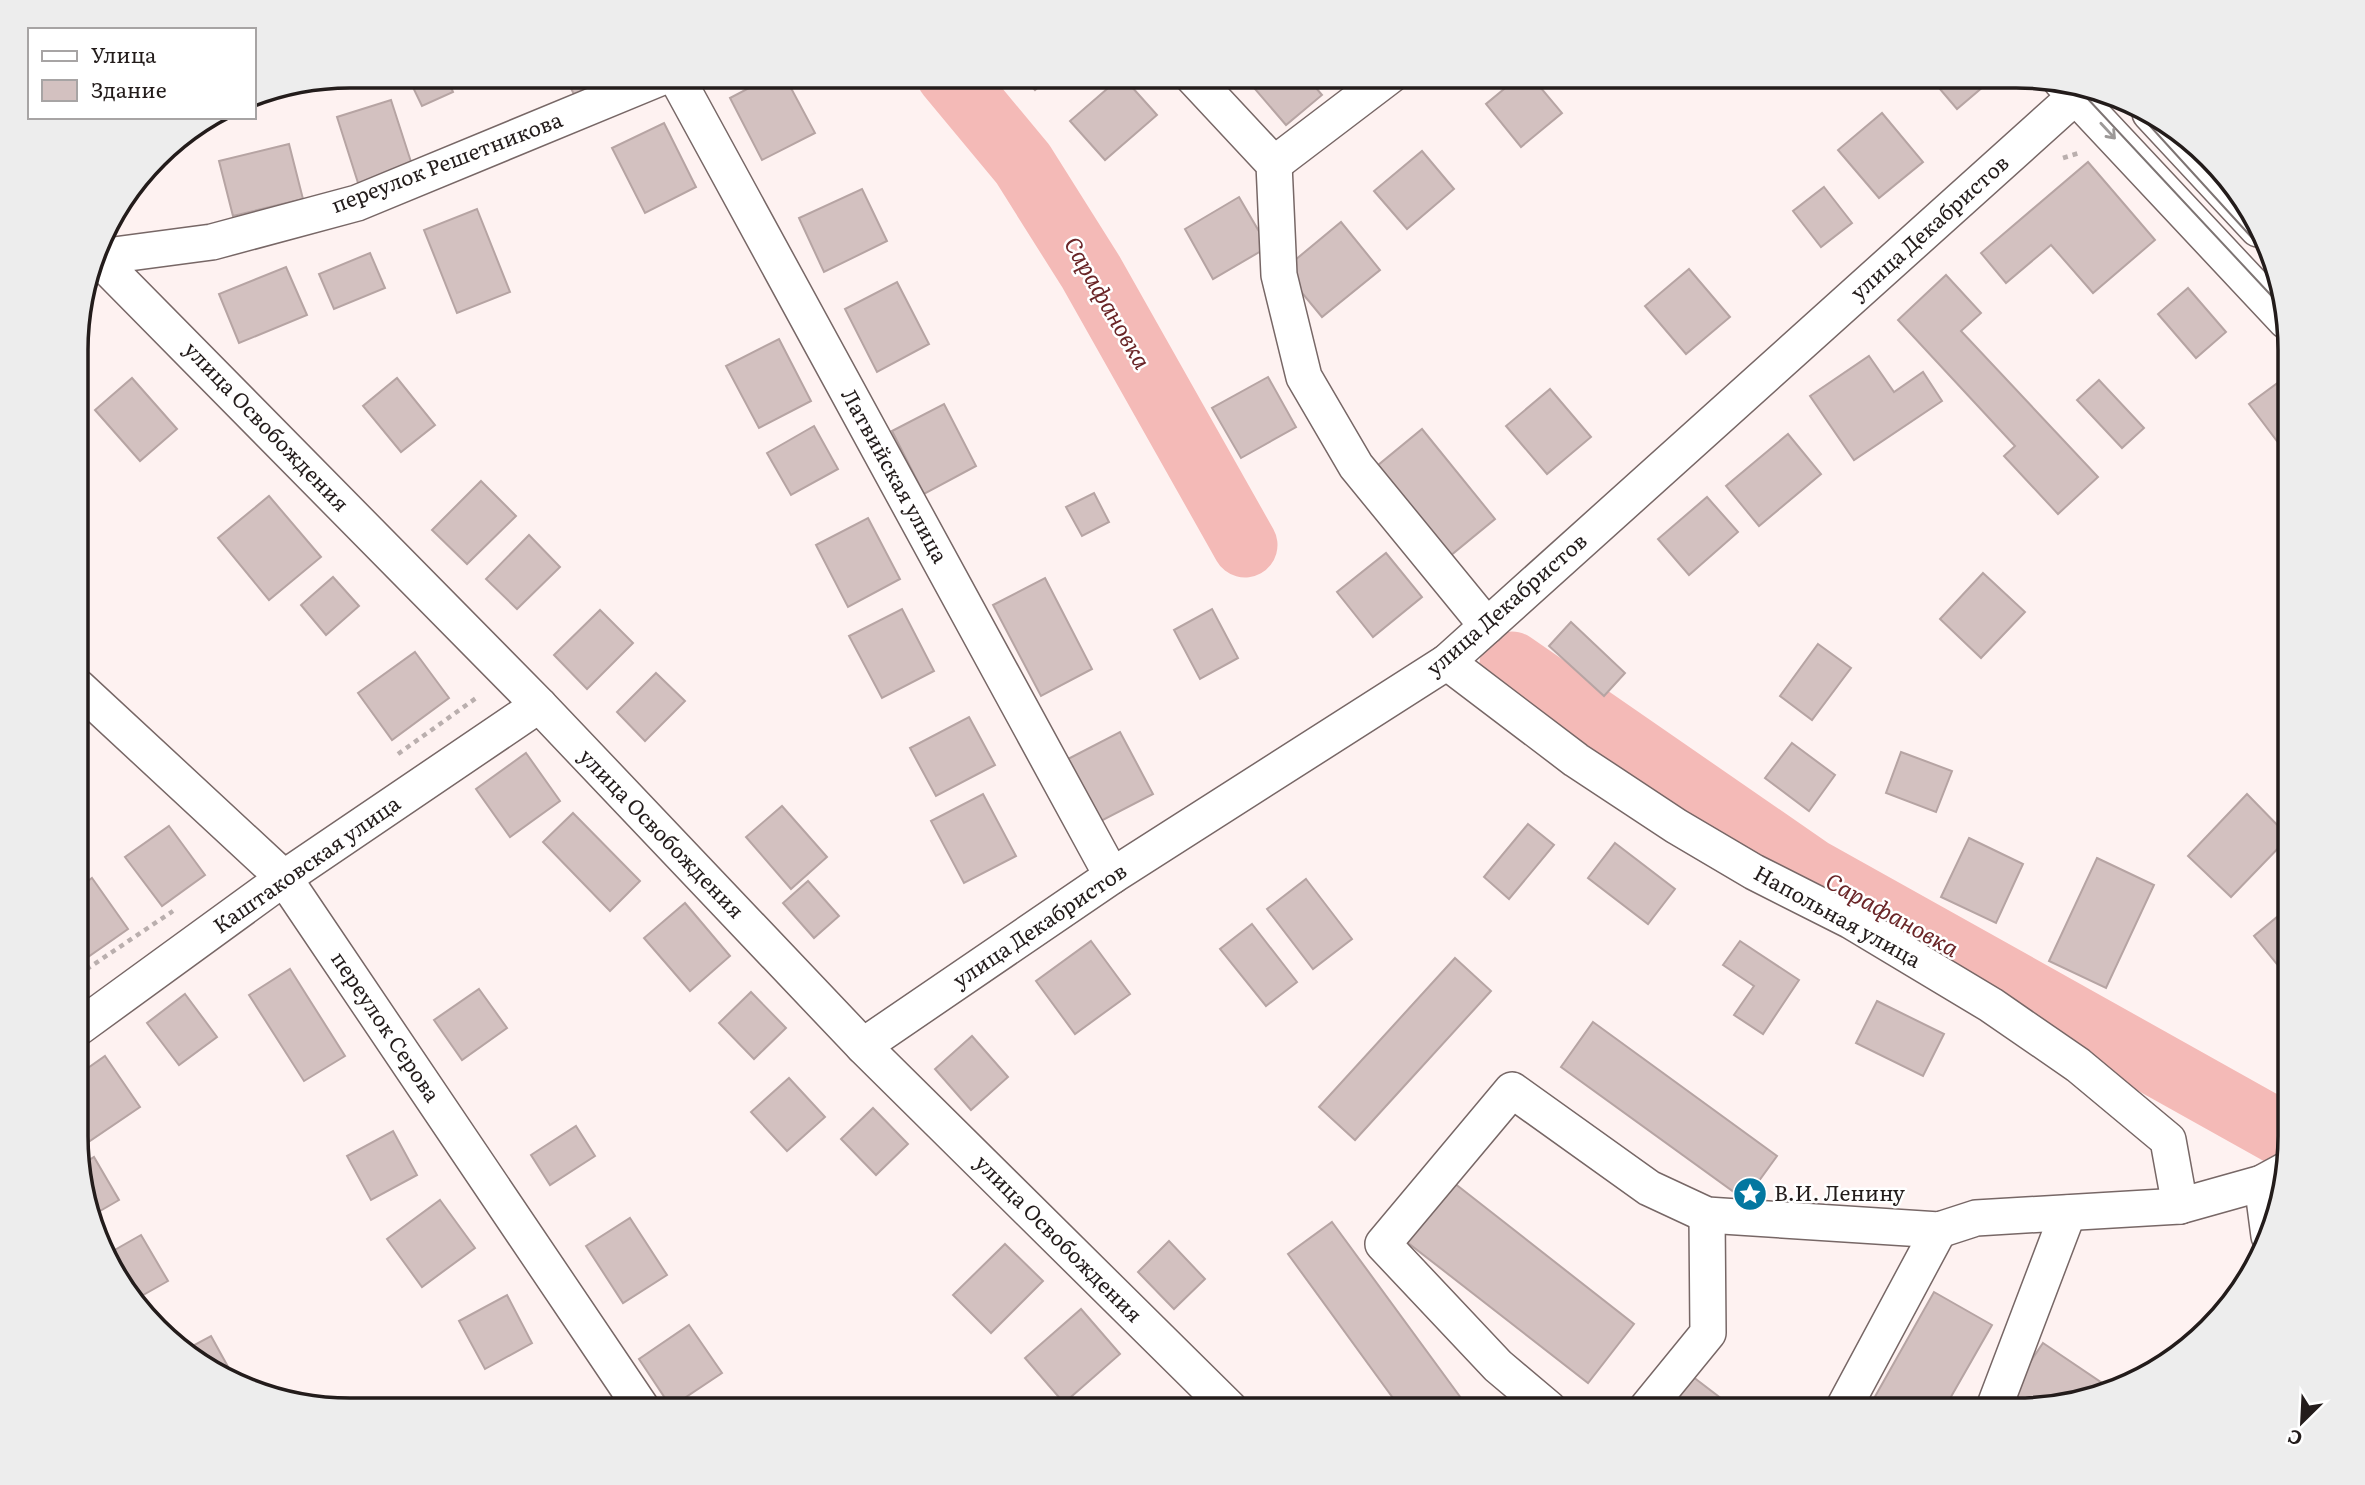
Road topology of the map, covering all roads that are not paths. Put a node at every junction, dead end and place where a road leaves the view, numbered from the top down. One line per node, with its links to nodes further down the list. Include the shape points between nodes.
1 (636, 88): 10 (street, переулок Решетникова, via 357,203 212,242)
2 (682, 88): 17 (street, Латвийская улица)
3 (1203, 88): 8 (street)
4 (1374, 88): 8 (street)
5 (2069, 93): 13 (street, улица Декабристов)
6 (2082, 96): 12 (street, one-way to 12)
7 (2184, 150): 9 (street)
8 (1274, 164): 13 (street, via 1279,275 1304,377 1356,466)
9 (2227, 196)
10 (105, 255)
11 (102, 261): 16 (street, улица Освобождения)
12 (2274, 307)
13 (1487, 626): 14 (street, улица Декабристов)
14 (1447, 662): 17 (street, улица Декабристов); 22 (street, Напольная улица, via 1576,760 1676,826 1851,921 1991,1005 2078,1065 2168,1140)
15 (88, 696): 18 (street, переулок Серова)
16 (539, 705): 18 (street, Каштаковская улица); 20 (street, улица Освобождения)
17 (1112, 876): 20 (street, улица Декабристов)
18 (284, 878): 19 (street, Каштаковская улица); 26 (street, переулок Серова)
19 (88, 1021)
20 (863, 1046): 27 (street, улица Освобождения)
21 (2274, 1176): 22 (street)
22 (2180, 1206): 23 (street)
23 (2068, 1213): 25 (street, via 1976,1219); 31 (street)
24 (1707, 1215): 25 (street); 28 (street, via 1649,1188 1512,1090 1383,1244 1498,1366); 29 (street, via 1708,1333)
25 (1939, 1230): 30 (street)
26 (635, 1398)
27 (1219, 1398)
28 (1536, 1398)
29 (1655, 1398)
30 (1849, 1398)
31 (1998, 1398)

